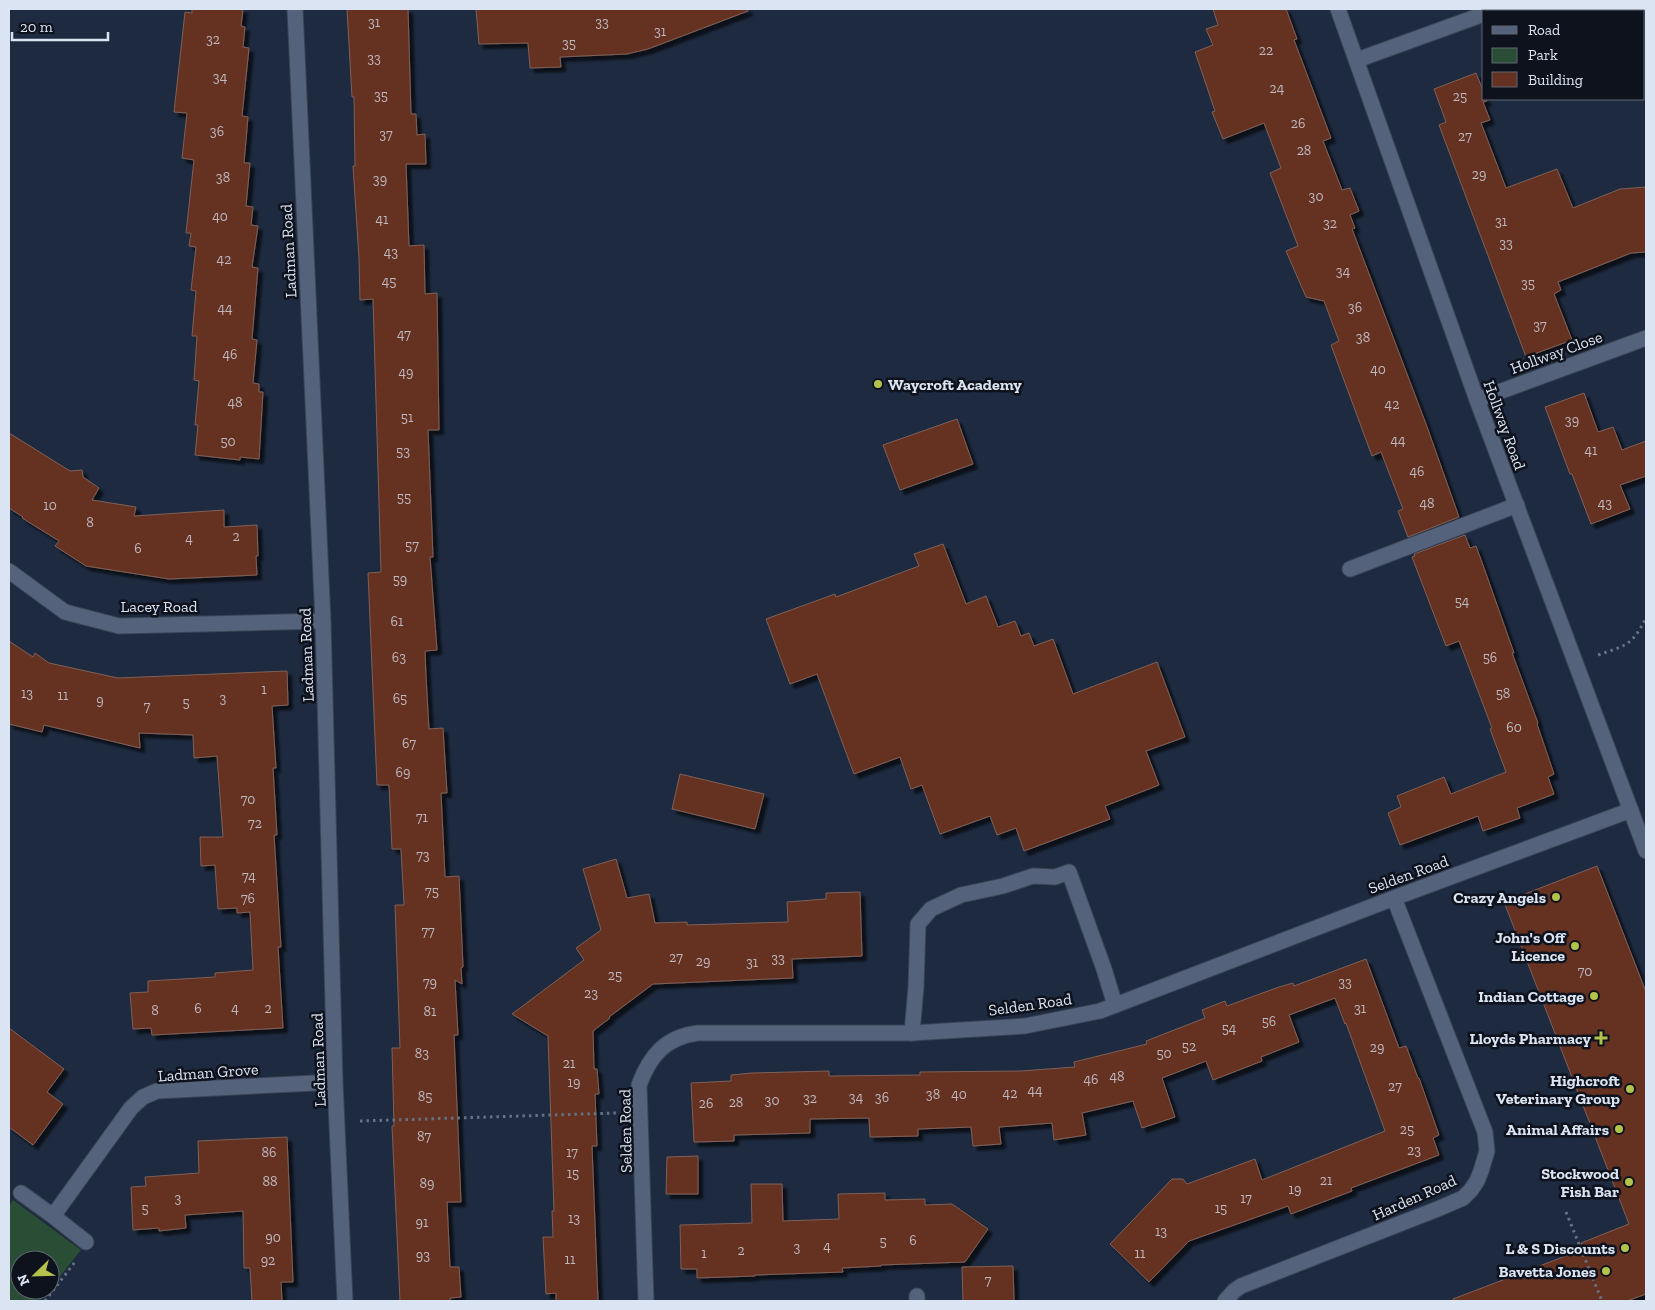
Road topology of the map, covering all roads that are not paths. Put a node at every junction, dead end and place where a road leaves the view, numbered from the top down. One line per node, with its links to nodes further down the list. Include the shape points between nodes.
1 (295, 9): 10 (street, Ladman Road)
2 (1338, 9): 4 (street, Hollway Road)
3 (1482, 15): 4 (street)
4 (1357, 60): 6 (street, Hollway Road)
5 (1646, 338): 6 (street, Hollway Close)
6 (1477, 400): 7 (street, Hollway Road)
7 (1517, 505): 8 (street); 11 (street, Hollway Road)
8 (1350, 569)
9 (9, 571): 10 (street, Lacey Road, via 65,612 119,626)
10 (323, 621): 16 (street, Ladman Road)
11 (1631, 810): 12 (street, Hollway Road); 13 (street, Selden Road)
12 (1646, 851)
13 (1394, 898): 14 (street, Selden Road); 22 (street, Harden Road, via 1485,1132 1487,1151 1481,1171 1463,1198 1242,1286)
14 (1115, 1005): 15 (street, Selden Road, via 1025,1026); 15 (street, via 1069,872 1055,877 1033,876 961,895 931,909 918,924)
15 (912, 1033): 21 (street, Selden Road, via 698,1032 683,1035 658,1052 648,1064 640,1086)
16 (335, 1082): 18 (street, Ladman Grove, via 157,1091 131,1108); 20 (street, Ladman Road)
17 (21, 1193): 18 (street)
18 (53, 1216): 19 (street)
19 (86, 1242)
20 (345, 1301)
21 (646, 1301)
22 (1225, 1301)

